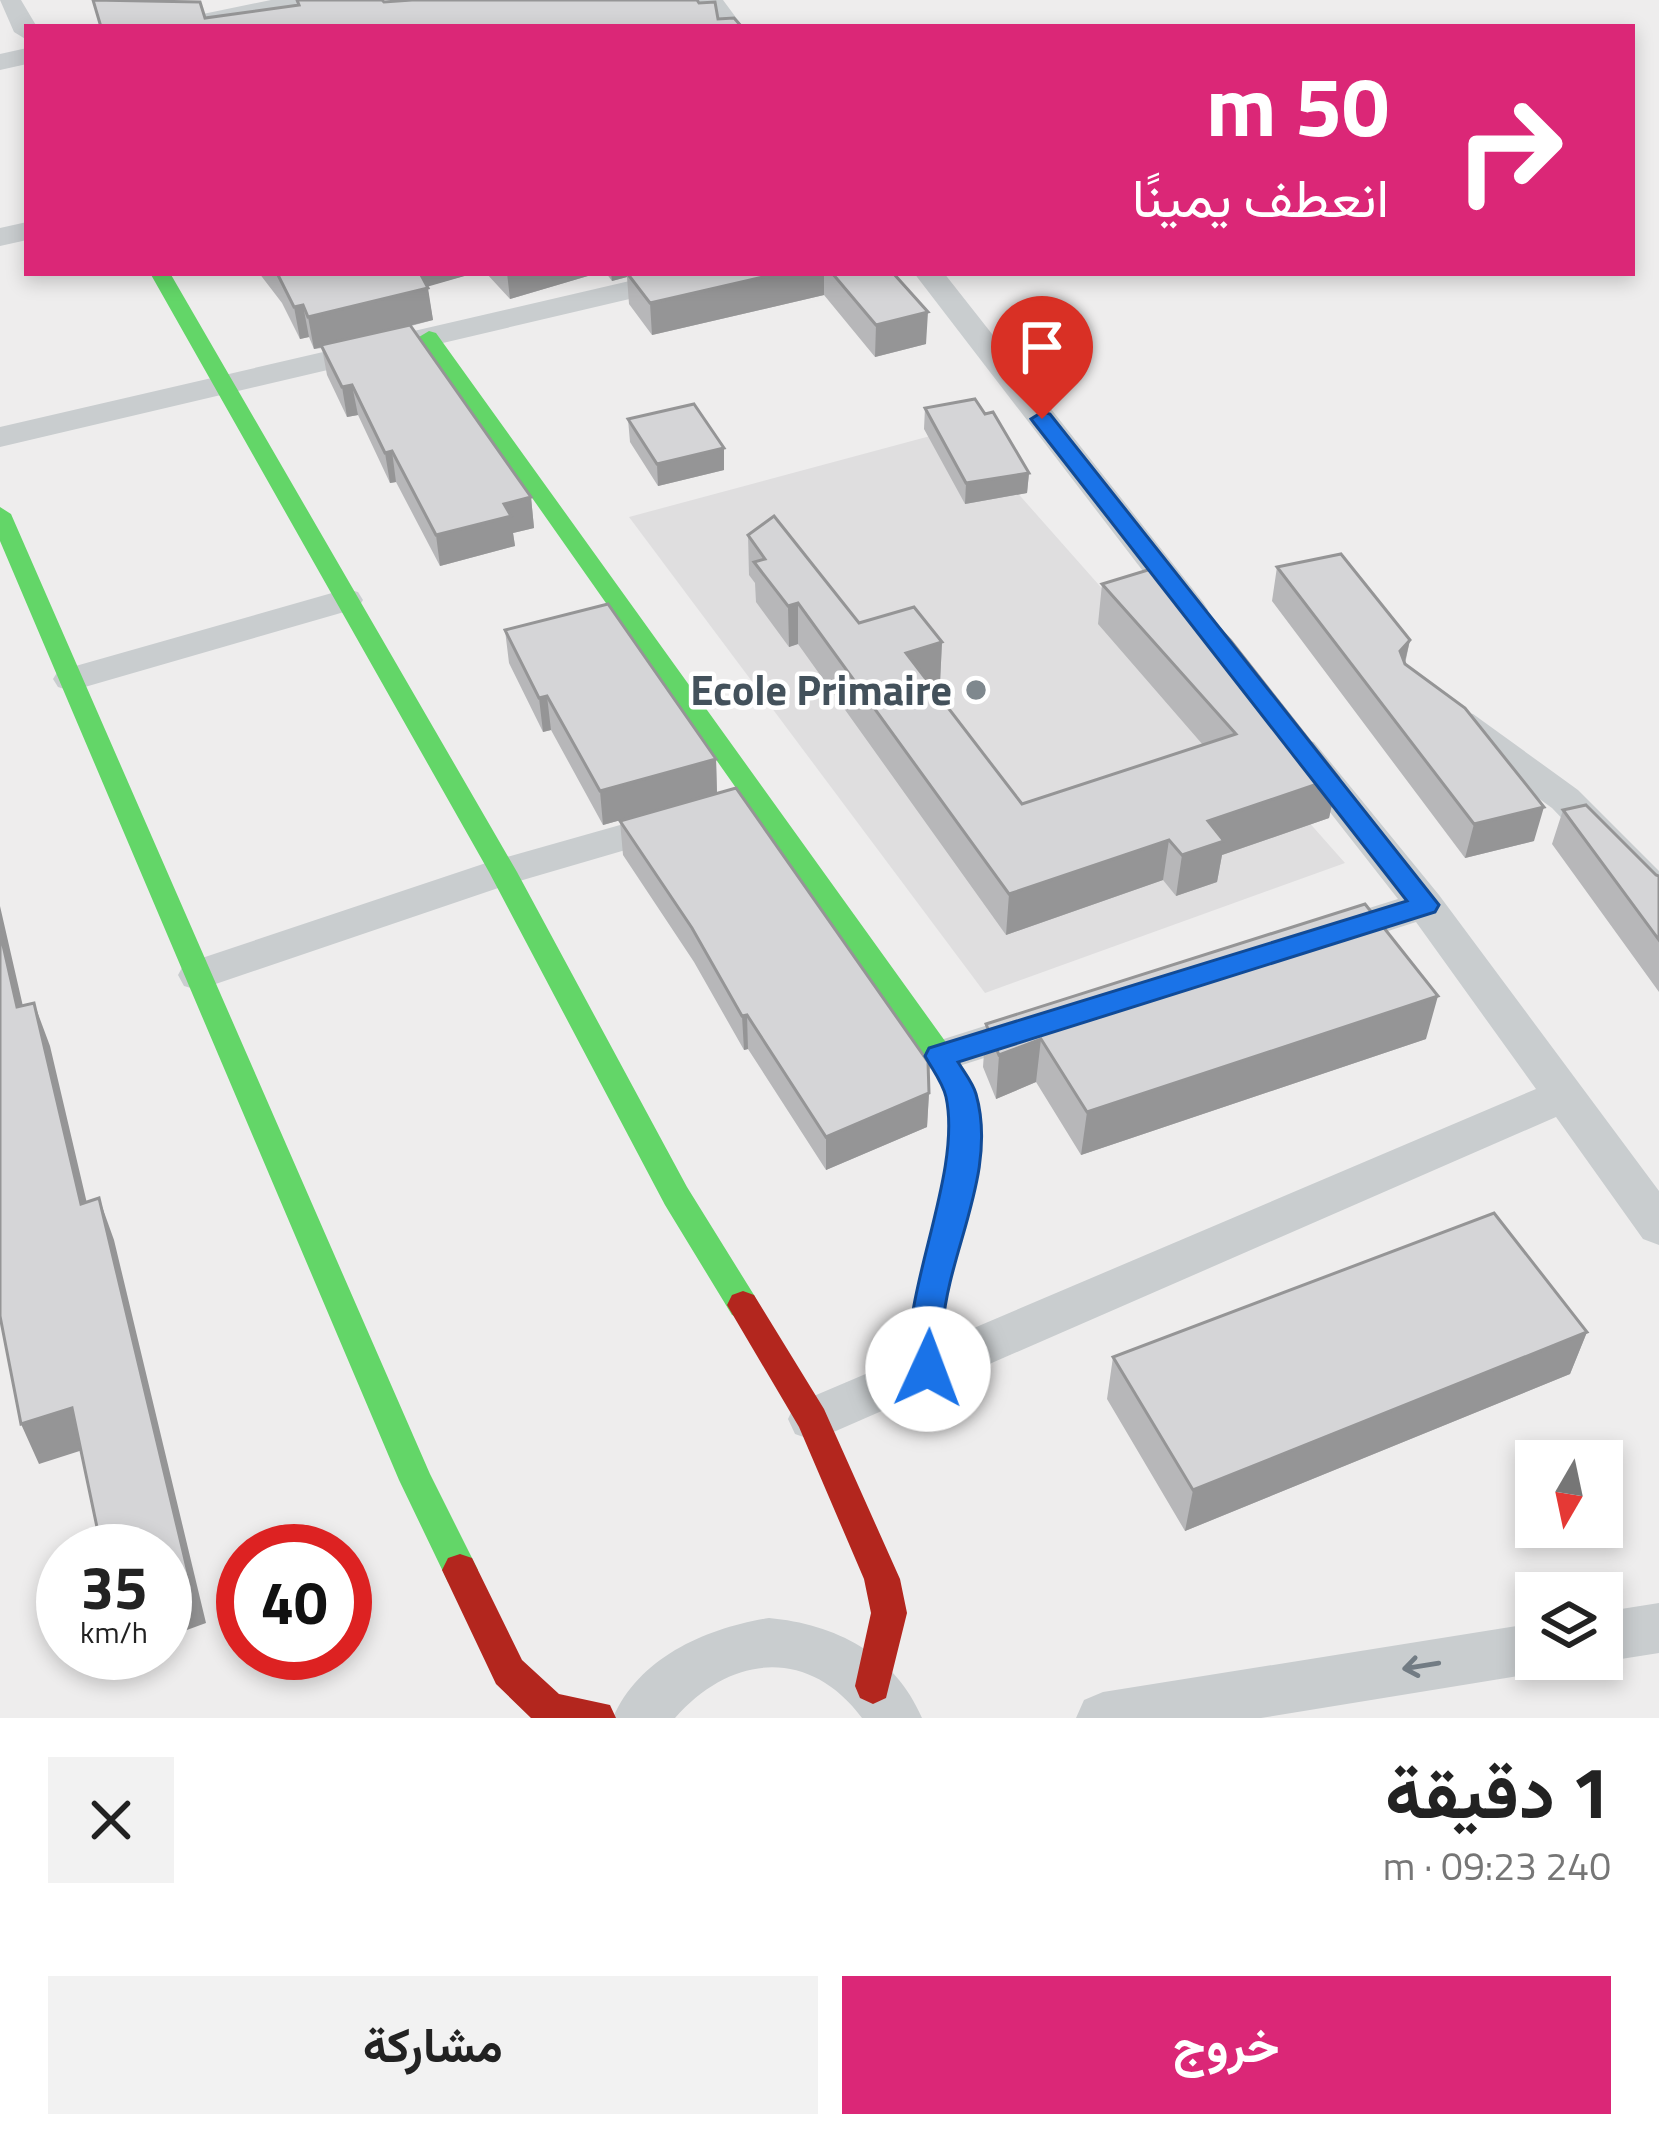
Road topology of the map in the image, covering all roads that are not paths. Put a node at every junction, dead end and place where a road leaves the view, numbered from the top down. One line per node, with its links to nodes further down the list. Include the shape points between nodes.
1 (9, 0): 4 (street)
2 (308, 0): 3 (street)
3 (188, 24)
4 (24, 27)
5 (162, 276): 10 (street)
6 (674, 276): 8 (street)
7 (931, 276): 14 (street)
8 (609, 283): 9 (street)
9 (429, 337): 10 (street); 18 (street)
10 (224, 385): 11 (street); 13 (street)
11 (0, 436)
12 (0, 514): 15 (street)
13 (346, 600): 15 (street); 19 (street)
14 (1212, 638)
15 (70, 679): 23 (street)
16 (1430, 699): 20 (street, via 1565,799)
17 (1284, 730): 21 (street)
18 (757, 799): 19 (street); 25 (street)
19 (503, 872): 23 (street); 29 (street, via 676,1196)
20 (1659, 895)
21 (1425, 905): 22 (street); 26 (street)
22 (1293, 946)
23 (198, 975): 34 (street, via 416,1480 509,1672 550,1711)
24 (1072, 1015): 25 (street)
25 (940, 1056): 28 (street, via 961,1094 964,1143 926,1324)
26 (1567, 1094): 27 (street); 28 (street)
27 (1659, 1226)
28 (928, 1369): 29 (street)
29 (812, 1419): 33 (street, via 882,1579 889,1613)
30 (1659, 1628): 31 (street)
31 (1623, 1634)
32 (1515, 1651): 36 (street, one-way to 36)
33 (874, 1677): 35 (street, via 807,1646 729,1647 662,1687)
34 (597, 1718)
35 (640, 1718)
36 (1103, 1718)

